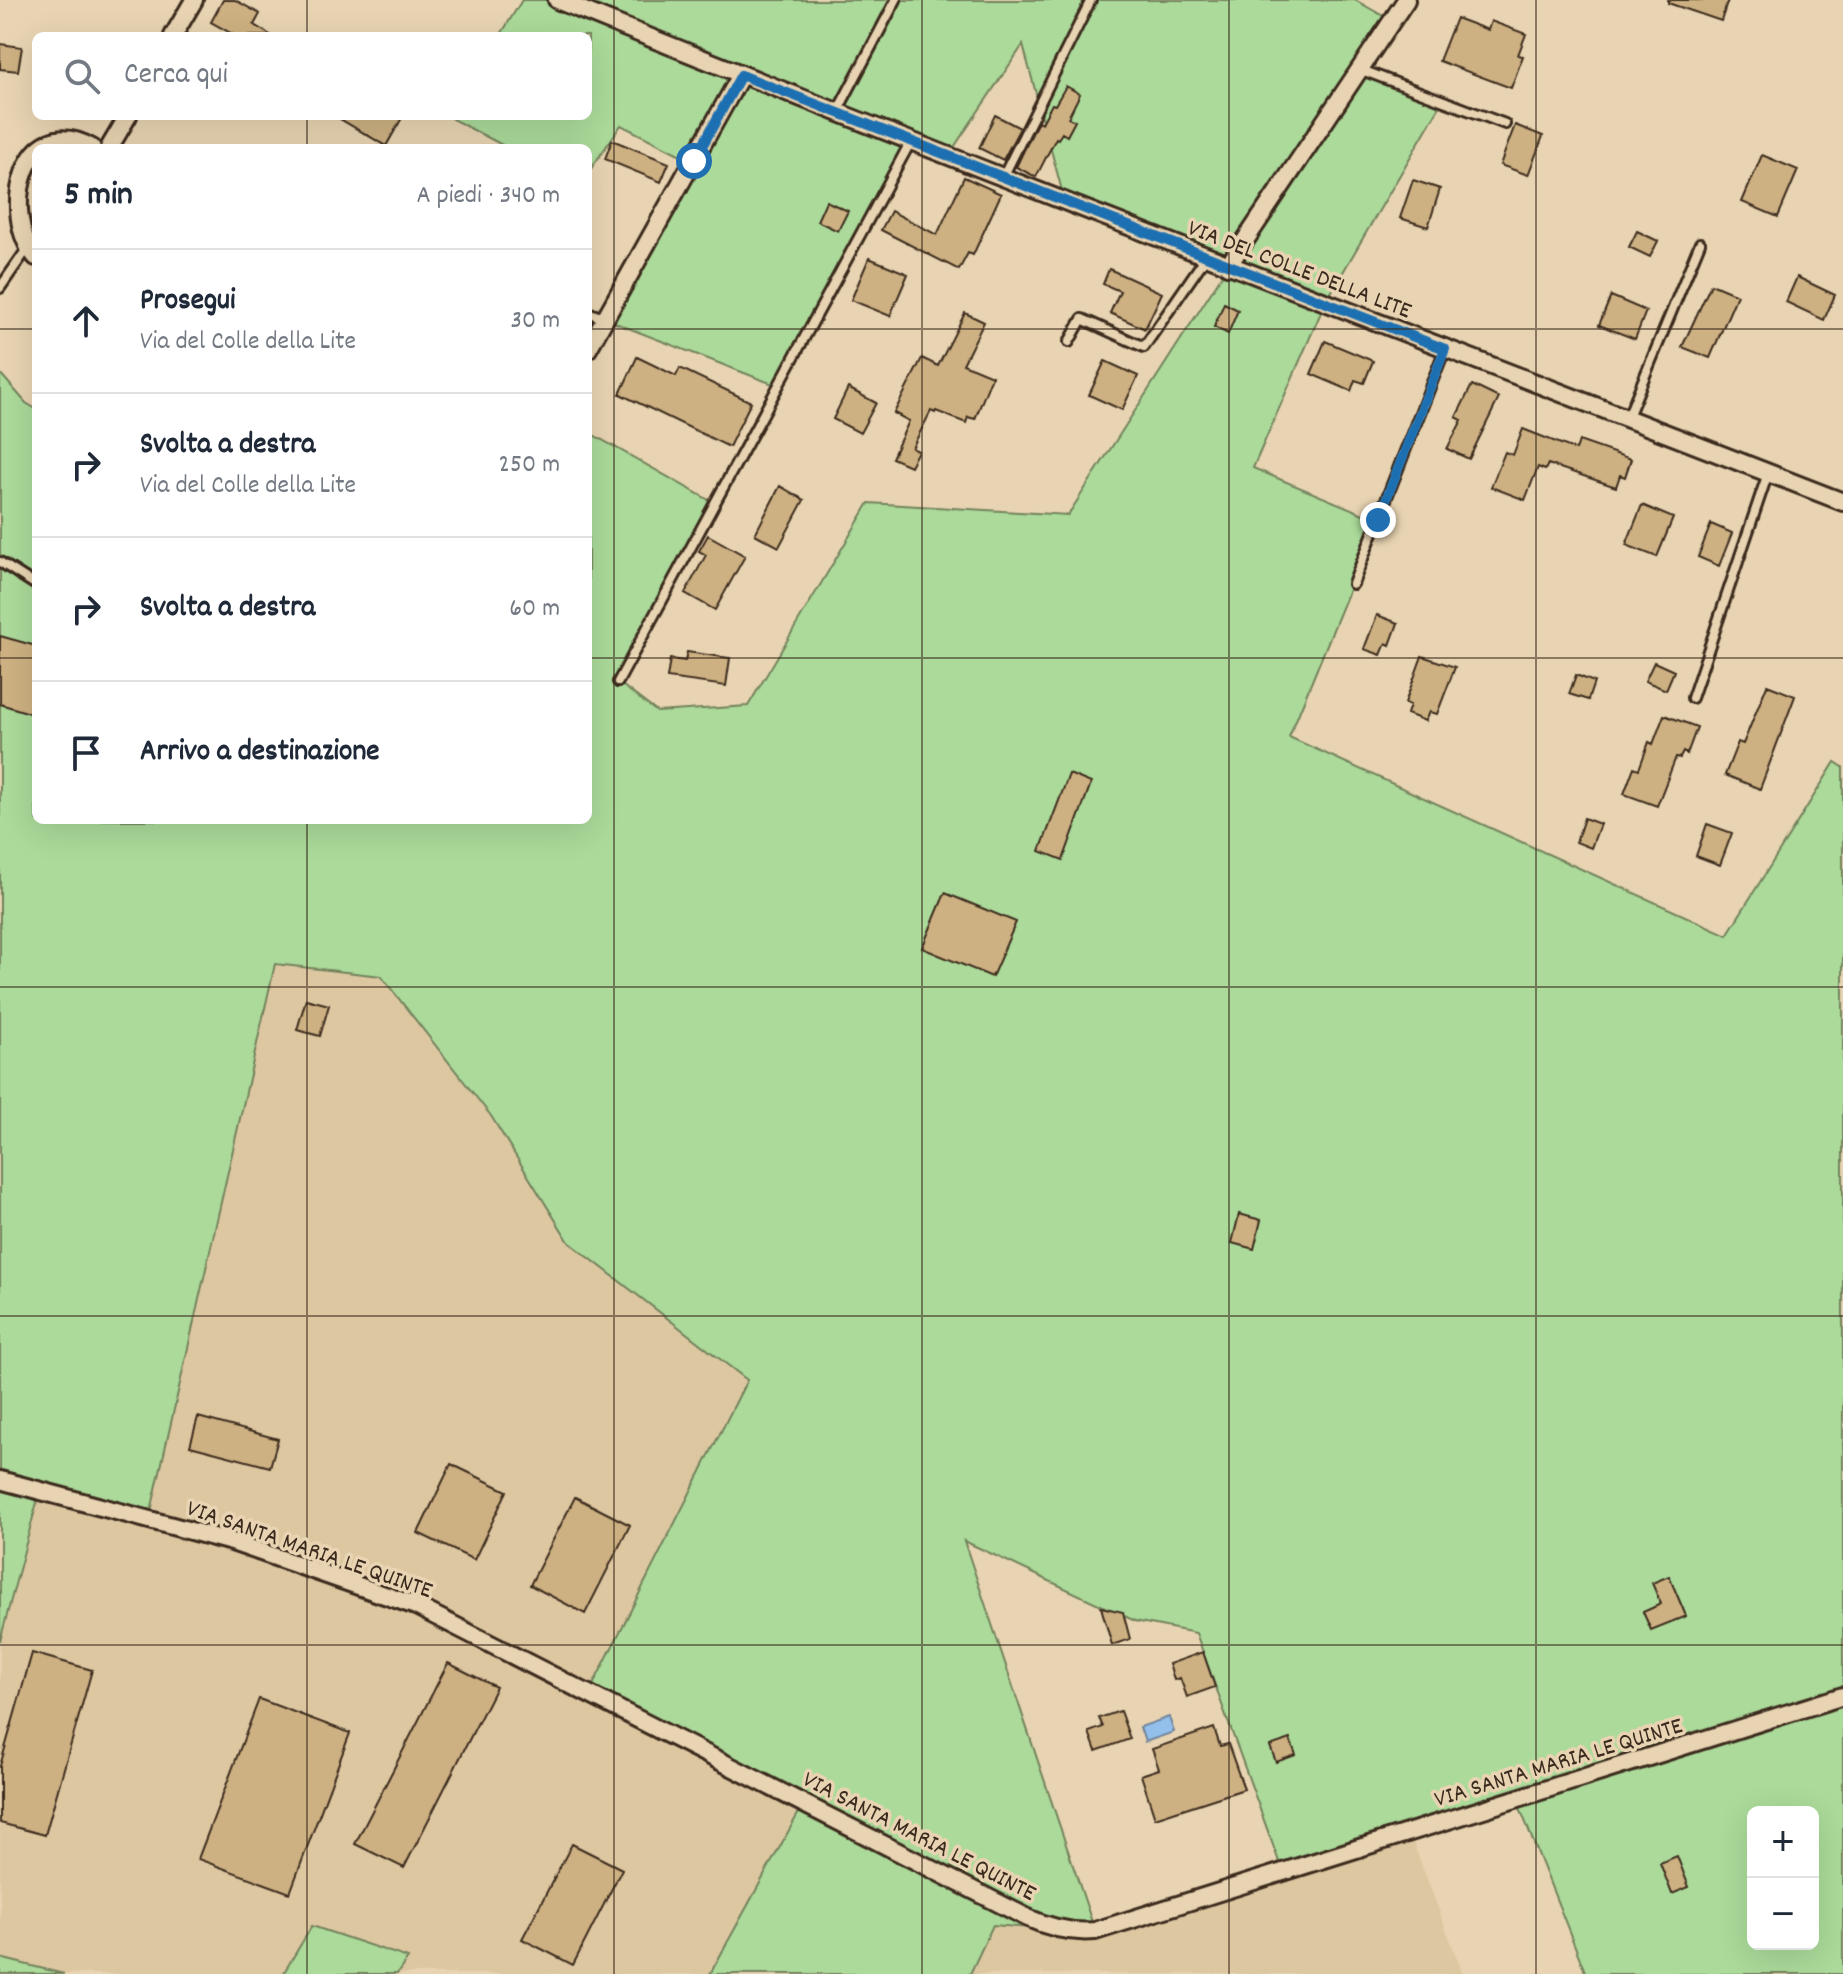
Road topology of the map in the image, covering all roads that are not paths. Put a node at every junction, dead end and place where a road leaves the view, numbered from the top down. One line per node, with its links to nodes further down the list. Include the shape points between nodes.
1 (194, 0): 6 (street)
2 (557, 0): 8 (street, VIA DEL COLLE DELLA LITE)
3 (896, 0): 9 (lane)
4 (1091, 0): 18 (lane)
5 (1406, 0): 7 (street)
6 (175, 32)
7 (1359, 69): 11 (lane); 23 (street)
8 (741, 75): 9 (street, VIA DEL COLLE DELLA LITE); 26 (street)
9 (837, 112): 12 (street, VIA DEL COLLE DELLA LITE)
10 (126, 120): 15 (street)
11 (1505, 124)
12 (911, 141): 18 (street, VIA DEL COLLE DELLA LITE); 36 (lane)
13 (41, 144): 14 (street)
14 (80, 144)
15 (111, 144)
16 (32, 148): 17 (street)
17 (10, 171)
18 (1003, 177): 22 (street, VIA DEL COLLE DELLA LITE)
19 (3, 219): 21 (street, via 11,237)
20 (1700, 243): 30 (lane)
21 (31, 254): 24 (lane)
22 (1206, 257): 23 (street, VIA DEL COLLE DELLA LITE); 28 (lane, via 1144,347 1082,319)
23 (1228, 266): 29 (street, VIA DEL COLLE DELLA LITE)
24 (0, 288)
25 (592, 314): 26 (lane)
26 (605, 319): 27 (street)
27 (592, 342)
28 (1069, 342)
29 (1445, 349): 30 (street, VIA DEL COLLE DELLA LITE); 35 (lane)
30 (1627, 419): 31 (street, VIA DEL COLLE DELLA LITE)
31 (1768, 473): 32 (street, VIA DEL COLLE DELLA LITE); 37 (lane)
32 (1843, 502)
33 (0, 562): 34 (lane)
34 (32, 582)
35 (1353, 584)
36 (618, 682)
37 (1692, 698)
38 (0, 1480): 39 (street, VIA SANTA MARIA LE QUINTE, via 232,1542 416,1606 1028,1918 1065,1931 1095,1931)
39 (1843, 1696)

